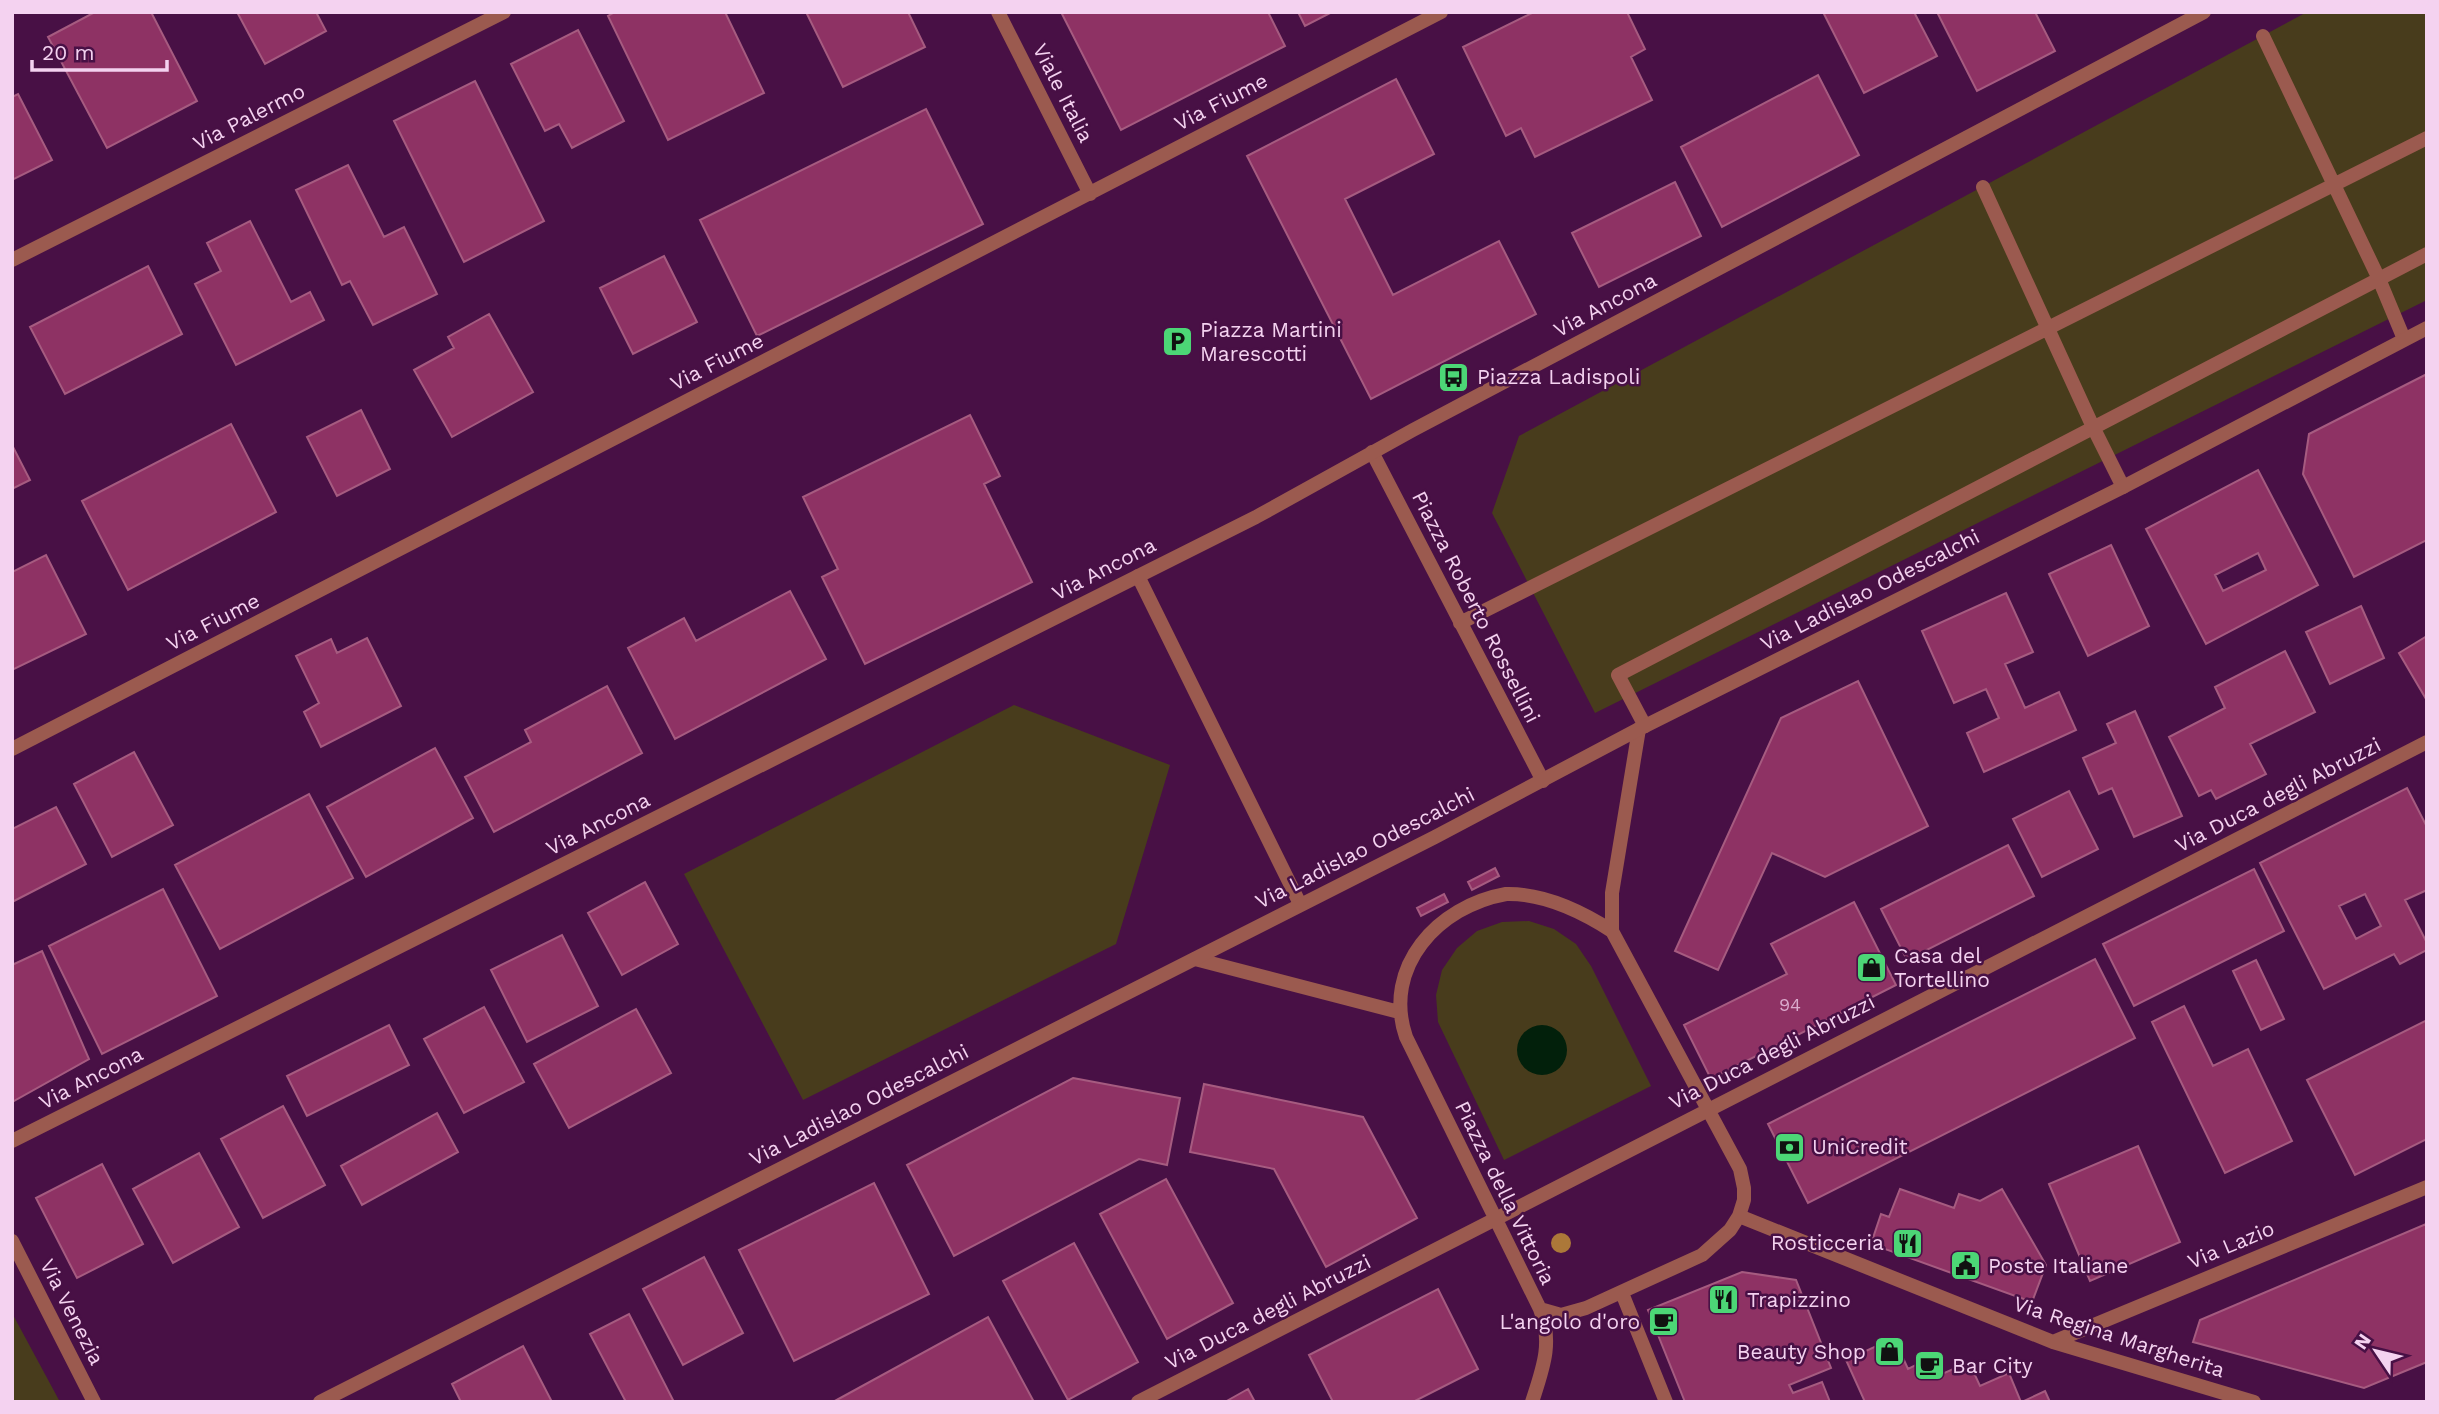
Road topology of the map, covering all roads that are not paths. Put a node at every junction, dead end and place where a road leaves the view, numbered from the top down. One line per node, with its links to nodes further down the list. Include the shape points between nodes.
1 (505, 12): 11 (street, Via Palermo)
2 (998, 12): 9 (street, Viale Italia)
3 (1441, 12): 9 (street, Via Fiume)
4 (2204, 12): 17 (street, Via Ancona)
5 (2263, 36): 7 (street)
6 (2427, 138): 7 (street)
7 (2332, 185): 12 (street); 13 (street)
8 (1983, 187): 13 (street)
9 (1090, 194): 23 (street, Via Fiume)
10 (2427, 254): 12 (street)
11 (12, 260)
12 (2379, 279): 15 (street); 16 (street)
13 (2047, 328): 16 (street); 20 (street)
14 (2427, 328): 15 (street, Via Ladislao Odescalchi)
15 (2404, 339): 18 (street, Via Ladislao Odescalchi)
16 (2093, 427): 18 (street); 21 (street, via 1618,675)
17 (1372, 452): 19 (street, Via Ancona); 20 (street, Piazza Roberto Rossellini)
18 (2123, 487): 21 (street, Via Ladislao Odescalchi)
19 (1138, 576): 25 (street); 30 (street, Via Ancona)
20 (1461, 623): 24 (street, Piazza Roberto Rossellini)
21 (1642, 727): 24 (street, Via Ladislao Odescalchi); 26 (street, via 1612,893)
22 (2427, 743): 29 (street, Via Duca degli Abruzzi)
23 (12, 749)
24 (1543, 781): 25 (street, Via Ladislao Odescalchi)
25 (1300, 904): 27 (street, Via Ladislao Odescalchi)
26 (1612, 931): 28 (street, Piazza della Vittoria, via 1544,899 1518,894 1481,900 1444,921 1414,952 1403,979); 29 (street)
27 (1195, 959): 28 (street); 39 (street, Via Ladislao Odescalchi)
28 (1399, 1012): 33 (street, Piazza della Vittoria, via 1406,1037)
29 (1707, 1109): 32 (street, via 1740,1169 1744,1200); 33 (street, Via Duca degli Abruzzi)
30 (12, 1141)
31 (2427, 1188): 37 (street, Via Lazio)
32 (1739, 1216): 35 (street, Piazza della Vittoria, via 1702,1255); 37 (street, Via Regina Margherita)
33 (1495, 1219): 36 (street, Piazza della Vittoria); 40 (street, Via Duca degli Abruzzi)
34 (12, 1241): 38 (street, Via Venezia)
35 (1622, 1293): 36 (street, Piazza della Vittoria, via 1561,1315); 42 (street)
36 (1540, 1308): 41 (street, via 1546,1324 1546,1354)
37 (2053, 1342): 43 (street, Via Regina Margherita)
38 (94, 1402)
39 (320, 1402)
40 (1138, 1402)
41 (1532, 1402)
42 (1666, 1402)
43 (2253, 1402)

